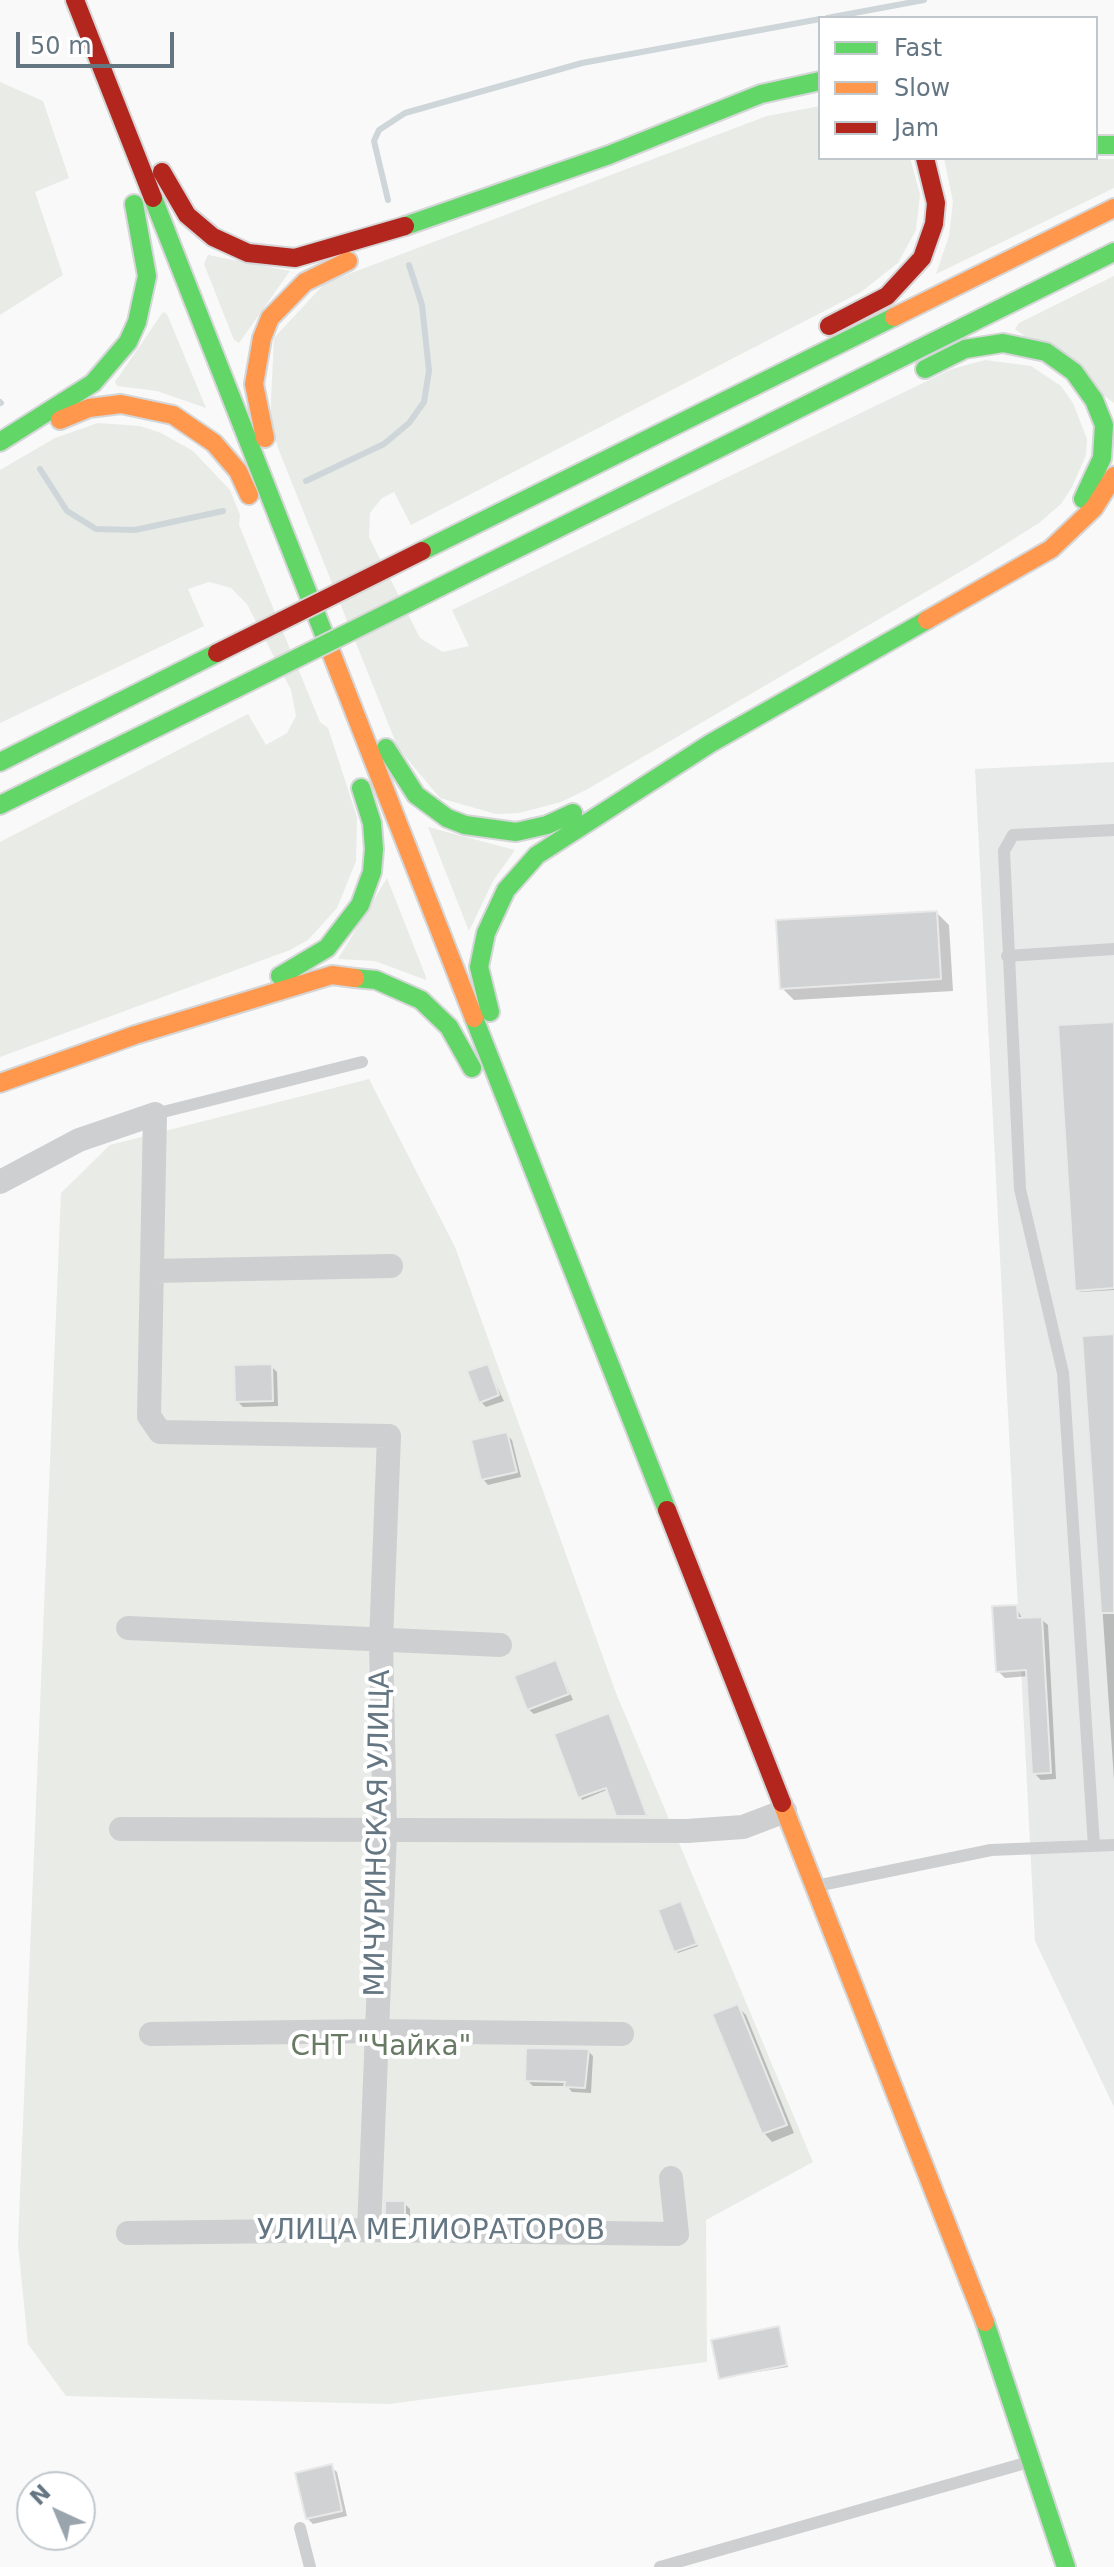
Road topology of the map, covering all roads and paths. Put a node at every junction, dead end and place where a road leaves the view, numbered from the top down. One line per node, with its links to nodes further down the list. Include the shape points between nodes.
1 (56, 0): 8 (main road)
2 (75, 0): 22 (main road)
3 (95, 0): 10 (main road, via 167,184 187,215 213,237 248,253 295,258)
4 (818, 81): 6 (main road, via 761,94)
5 (818, 97): 6 (main road, via 794,99 670,143)
6 (609, 155): 10 (main road)
7 (925, 160): 13 (main road, via 936,203 922,258 887,296)
8 (118, 161)
9 (128, 188): 17 (main road, via 147,276 128,342 93,383)
10 (464, 207): 22 (main road, via 319,274 289,295 270,318 255,367 255,403 290,507)
11 (1114, 208): 20 (main road)
12 (1114, 252): 21 (main road)
13 (816, 332)
14 (746, 369): 20 (main road, via 563,464)
15 (908, 377): 23 (main road, via 985,344 1034,348 1061,361 1085,386 1101,414 1105,443 1090,490 1054,530 911,619)
16 (795, 432): 21 (main road, via 597,528)
17 (0, 442)
18 (0, 454): 22 (main road, via 89,408 138,405 173,415 227,456 261,521)
19 (1114, 476): 23 (main road, via 1094,508 1051,549)
20 (474, 526): 25 (main road, bridge)
21 (492, 561): 26 (main road, bridge)
22 (296, 568): 24 (main road)
23 (862, 656): 29 (main road)
24 (336, 669): 27 (main road); 29 (main road, via 377,725 407,785 447,818 484,830 516,832 547,825); 46 (main road)
25 (168, 677): 28 (main road, via 69,709); 30 (main road)
26 (184, 714): 32 (main road); 33 (main road, via 98,776)
27 (344, 740)
28 (0, 743)
29 (711, 743): 46 (main road, via 537,855 496,909 479,967 490,1014 679,1495)
30 (0, 762)
31 (353, 767): 37 (main road, via 372,823 374,849 364,896 340,935 290,972)
32 (0, 805)
33 (0, 825)
34 (1114, 830): 36 (lane, via 1013,835 1004,851)
35 (1114, 949): 36 (lane)
36 (1007, 956): 54 (lane, via 1020,1189 1063,1373)
37 (135, 1035): 39 (main road); 40 (main road, via 318,978 360,977 394,985 434,1011 466,1052)
38 (362, 1062): 41 (lane)
39 (0, 1081)
40 (477, 1081)
41 (155, 1114): 42 (street, via 79,1140); 44 (street)
42 (0, 1182)
43 (391, 1266): 44 (street)
44 (153, 1271): 48 (street, МИЧУРИНСКАЯ УЛИЦА, via 149,1416 160,1432 389,1436)
45 (649, 1518): 46 (main road)
46 (711, 1623): 50 (main road)
47 (128, 1628): 48 (street)
48 (381, 1641): 49 (street); 52 (street, МИЧУРИНСКАЯ УЛИЦА)
49 (500, 1645)
50 (785, 1811): 52 (street, via 743,1827); 55 (main road)
51 (121, 1829): 52 (street)
52 (385, 1833): 56 (street, МИЧУРИНСКАЯ УЛИЦА)
53 (1114, 1845): 54 (lane)
54 (1094, 1846): 55 (lane, via 991,1850)
55 (814, 1887): 62 (main road, via 989,2333)
56 (376, 2031): 57 (street); 58 (street); 60 (street, МИЧУРИНСКАЯ УЛИЦА)
57 (151, 2034)
58 (622, 2034)
59 (671, 2178): 60 (street, УЛИЦА МЕЛИОРАТОРОВ, via 677,2234)
60 (369, 2230): 61 (street, УЛИЦА МЕЛИОРАТОРОВ)
61 (128, 2233)
62 (1032, 2461): 65 (lane); 66 (main road)
63 (300, 2528): 64 (lane)
64 (310, 2567)
65 (660, 2567)
66 (1066, 2567)

